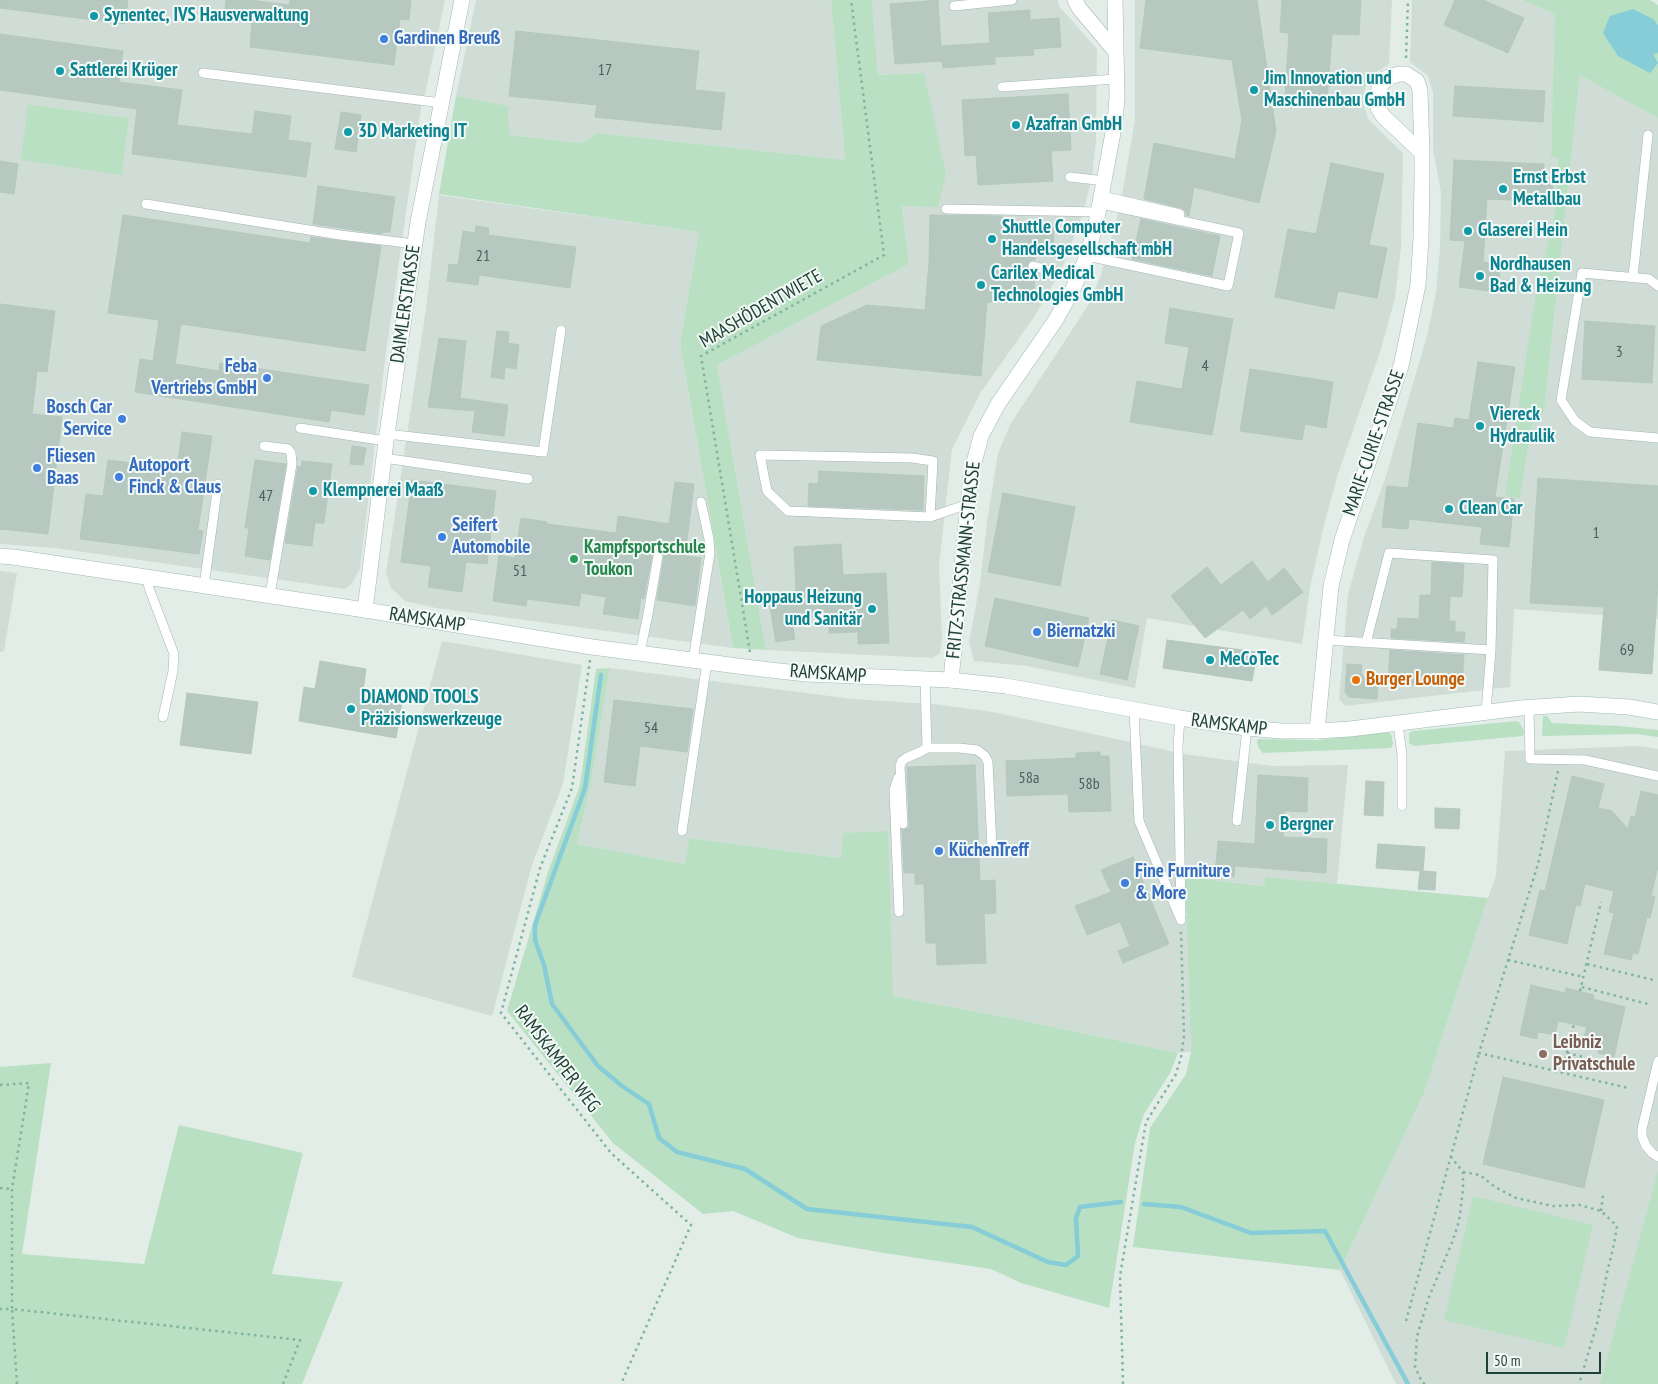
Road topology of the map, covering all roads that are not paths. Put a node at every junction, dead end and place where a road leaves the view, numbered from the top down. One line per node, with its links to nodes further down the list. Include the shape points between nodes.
1 (462, 0): 10 (street, DAIMLERSTRASSE)
2 (1012, 0): 5 (lane)
3 (1075, 0): 6 (street)
4 (1115, 0): 6 (street, FRITZ-STRASSMANN-STRASSE)
5 (954, 6)
6 (1116, 52): 8 (street, FRITZ-STRASSMANN-STRASSE)
7 (203, 73): 10 (lane)
8 (1116, 79): 9 (lane); 14 (street, FRITZ-STRASSMANN-STRASSE, via 1115,122)
9 (1002, 87)
10 (442, 103): 19 (street, DAIMLERSTRASSE)
11 (1648, 135): 22 (lane)
12 (1422, 153): 12 (street, MARIE-CURIE-STRASSE, via 1420,90 1406,74 1386,78 1379,89 1378,108); 42 (street, MARIE-CURIE-STRASSE, via 1421,238 1413,313 1401,366 1342,540 1331,586)
13 (1070, 177): 14 (lane)
14 (1106, 181): 16 (street, FRITZ-STRASSMANN-STRASSE)
15 (146, 204): 19 (lane)
16 (1101, 204): 17 (lane); 18 (lane); 20 (street, FRITZ-STRASSMANN-STRASSE); 20 (lane, via 1239,233 1228,286)
17 (946, 209)
18 (1247, 230)
19 (415, 244): 27 (street, DAIMLERSTRASSE)
20 (1087, 256): 23 (street, FRITZ-STRASSMANN-STRASSE)
21 (1033, 266): 23 (lane)
22 (1633, 277): 24 (lane, via 1649,279); 28 (lane, via 1582,273 1561,400 1575,421 1590,432)
23 (1077, 278): 34 (street, FRITZ-STRASSMANN-STRASSE, via 1055,321 998,404 981,436 971,474)
24 (1658, 286)
25 (561, 330): 27 (lane, via 543,452)
26 (300, 428): 27 (lane)
27 (387, 438): 30 (street, DAIMLERSTRASSE)
28 (1658, 438)
29 (264, 446): 40 (lane, via 288,449 292,464)
30 (384, 458): 31 (lane); 41 (street, DAIMLERSTRASSE)
31 (528, 479)
32 (218, 484): 39 (lane)
33 (701, 502): 46 (lane, via 710,553)
34 (968, 504): 35 (lane); 48 (street, FRITZ-STRASSMANN-STRASSE)
35 (930, 517): 35 (lane, via 788,511 767,491 760,454 933,461)
36 (0, 556): 38 (street, RAMSKAMP)
37 (658, 556): 45 (lane)
38 (147, 577): 39 (street, RAMSKAMP); 53 (lane, via 174,654)
39 (204, 586): 40 (street, RAMSKAMP)
40 (270, 595): 41 (street, RAMSKAMP)
41 (365, 610): 45 (street, RAMSKAMP)
42 (1325, 640): 43 (lane); 57 (street, MARIE-CURIE-STRASSE)
43 (1366, 643): 44 (lane); 44 (lane, via 1389,553 1493,560)
44 (1491, 650): 51 (lane)
45 (640, 653): 46 (street, RAMSKAMP)
46 (700, 661): 47 (street, RAMSKAMP, via 806,674); 64 (lane)
47 (925, 679): 48 (street, RAMSKAMP); 58 (lane)
48 (951, 680): 50 (street, RAMSKAMP, via 1006,686)
49 (1529, 707): 51 (street, RAMSKAMP); 52 (street, RAMSKAMP, via 1579,704); 60 (lane, via 1530,759 1585,760)
50 (1134, 709): 54 (street, RAMSKAMP); 54 (lane, via 1139,821 1181,920)
51 (1486, 712): 55 (street, RAMSKAMP)
52 (1658, 712)
53 (163, 717)
54 (1180, 718): 56 (street, RAMSKAMP)
55 (1398, 724): 57 (street, RAMSKAMP); 61 (lane)
56 (1247, 728): 57 (street, RAMSKAMP); 62 (lane)
57 (1317, 731)
58 (927, 748): 59 (lane, via 902,761); 65 (lane, via 977,750 988,762)
59 (900, 774): 63 (lane); 66 (lane, via 894,790)
60 (1658, 776)
61 (1402, 806)
62 (1237, 821)
63 (903, 824)
64 (682, 831)
65 (992, 848)
66 (899, 912)
67 (1658, 1061): 68 (lane, via 1642,1129 1646,1146)
68 (1658, 1157)

